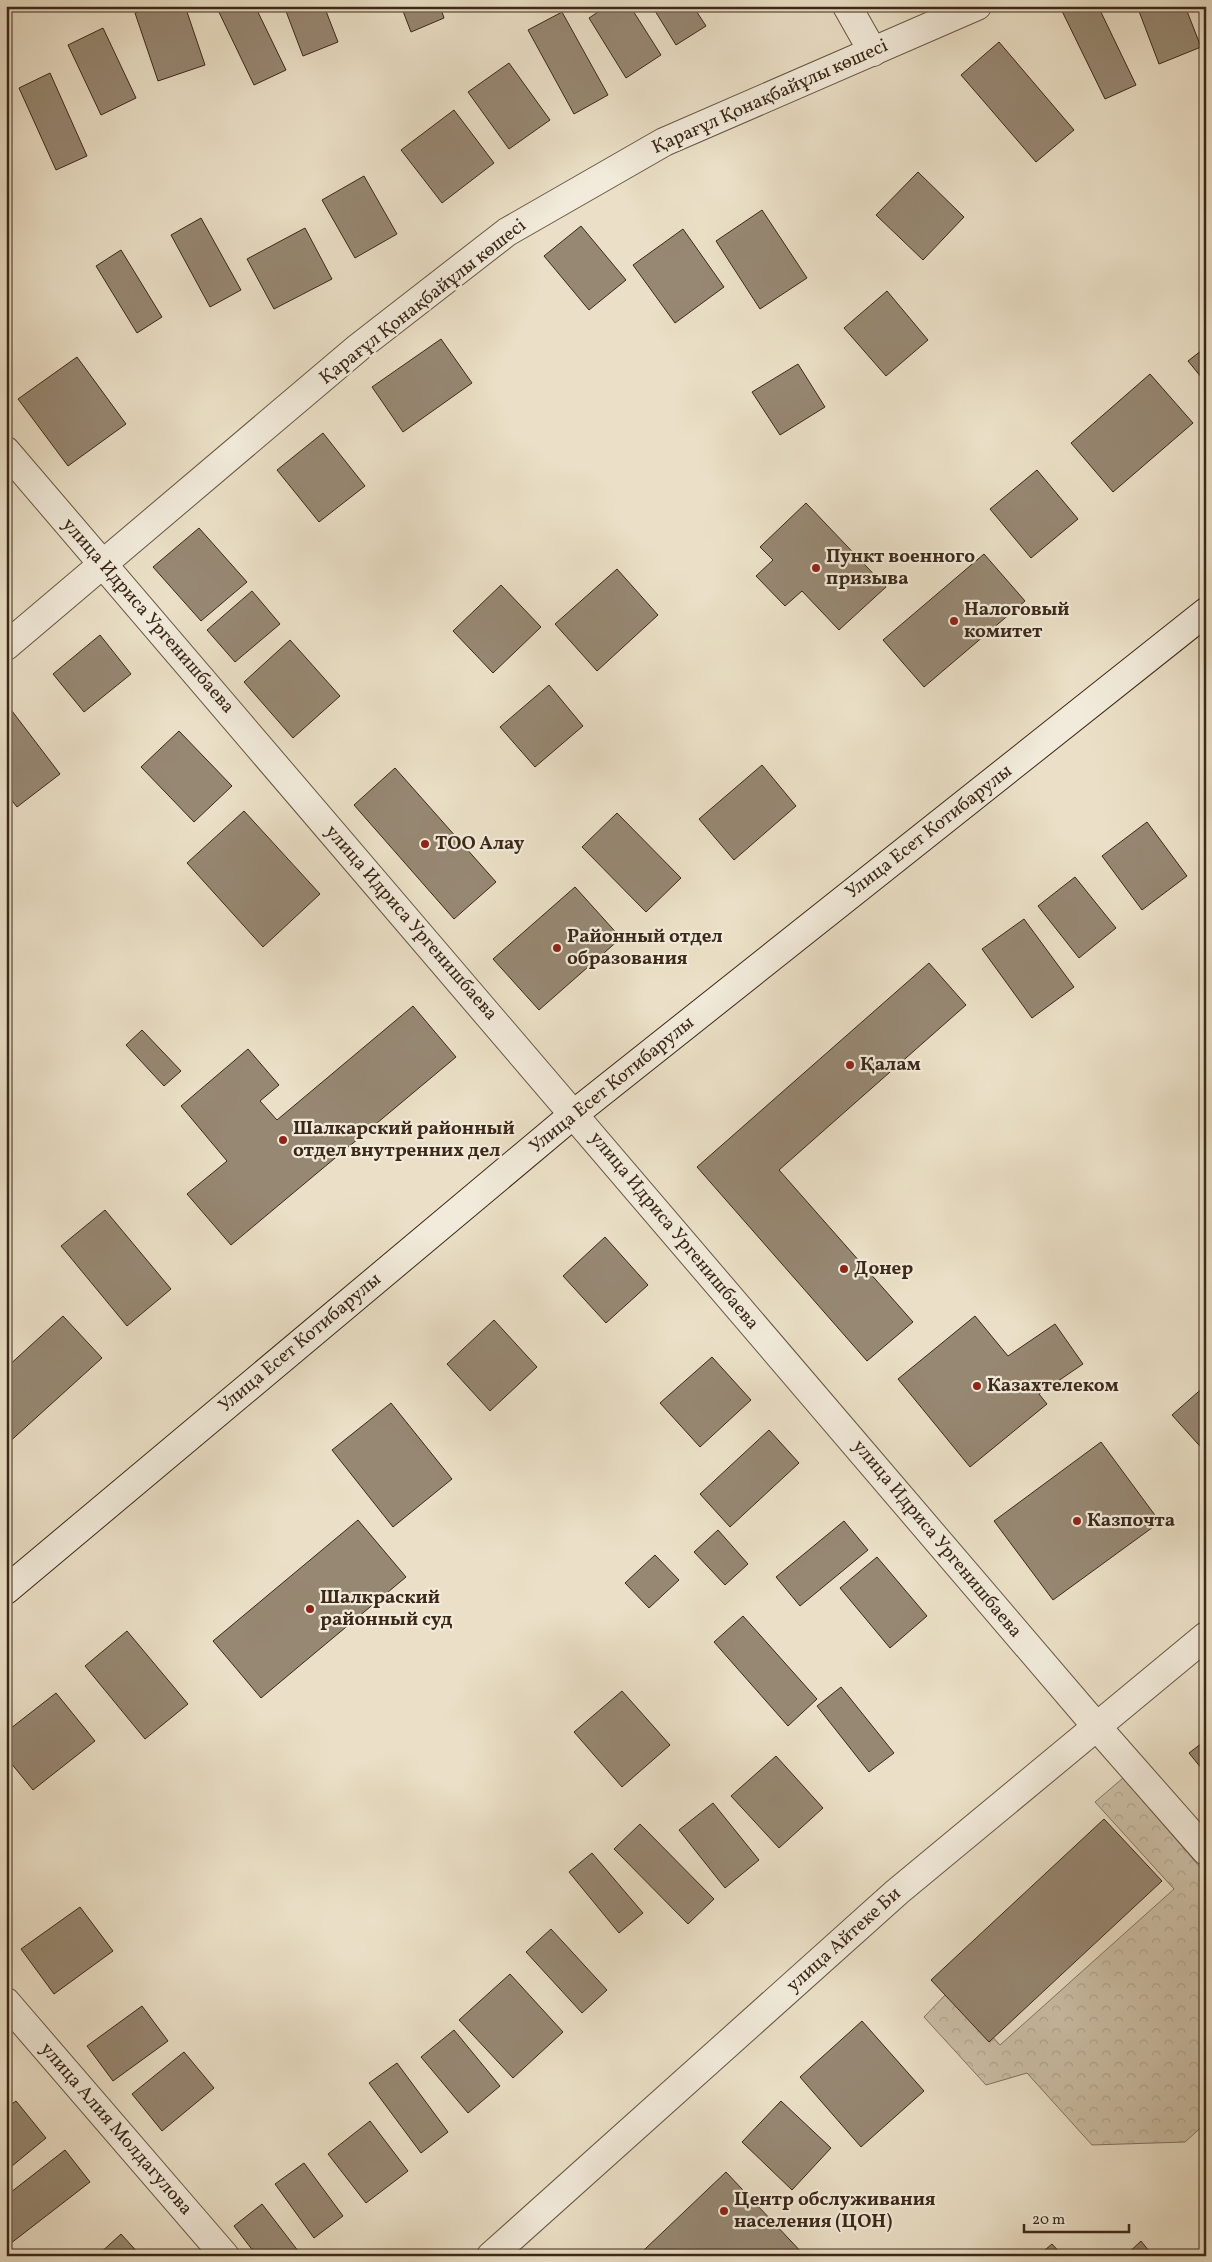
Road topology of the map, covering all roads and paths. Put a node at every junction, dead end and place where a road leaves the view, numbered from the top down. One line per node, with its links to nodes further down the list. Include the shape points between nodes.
1 (847, 6): 3 (street)
2 (977, 6): 3 (street, Қарағұл Қонақбайұлы көшесі)
3 (873, 52): 5 (street, Қарағұл Қонақбайұлы көшесі, via 664,142 507,232 358,347)
4 (6, 451): 5 (street, улица Идриса Ургенишбаева)
5 (104, 564): 7 (street, Қарағұл Қонақбайұлы көшесі); 8 (street, улица Идриса Ургенишбаева)
6 (1206, 612): 8 (street, Улица Есет Котибарулы)
7 (6, 646)
8 (574, 1114): 9 (street, Улица Есет Котибарулы); 11 (street, улица Идриса Ургенишбаева)
9 (6, 1590)
10 (1206, 1636): 11 (street, улица Айтеке Би)
11 (1097, 1727): 12 (street, улица Идриса Ургенишбаева); 15 (street, улица Айтеке Би, via 897,1892)
12 (1206, 1851)
13 (6, 2002): 14 (street, улица Алия Молдагулова)
14 (225, 2256)
15 (491, 2256)

